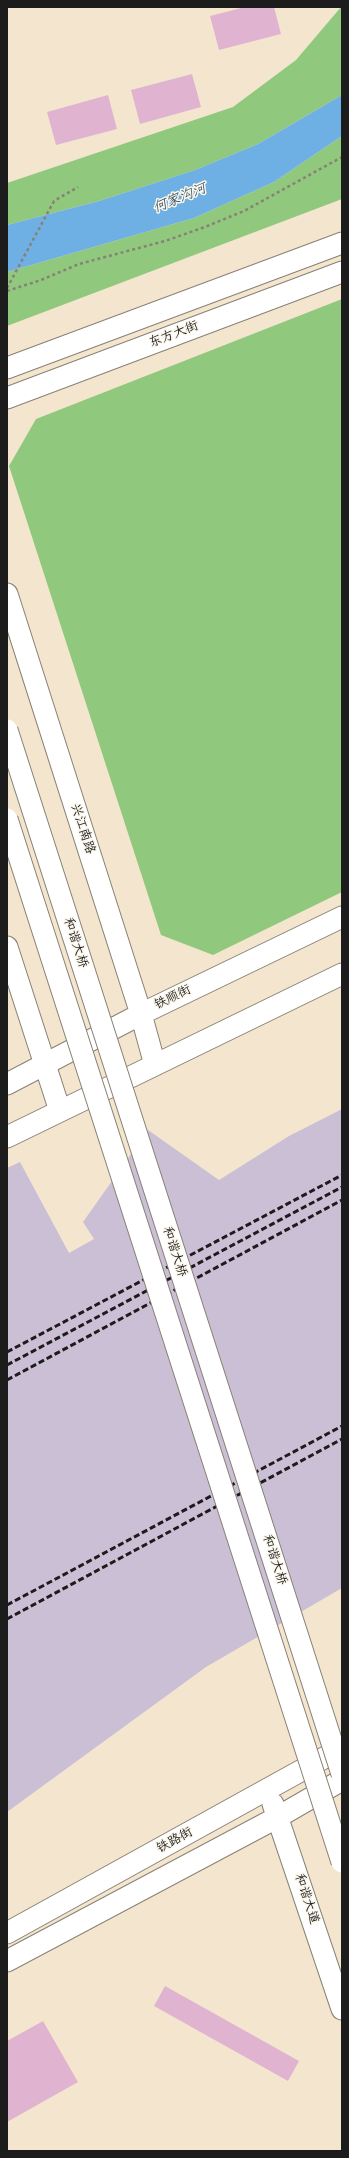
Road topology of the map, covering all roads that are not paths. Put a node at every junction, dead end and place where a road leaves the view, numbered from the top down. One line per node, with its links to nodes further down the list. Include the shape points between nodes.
1 (342, 243): 3 (main road)
2 (342, 272): 4 (main road, 东方大街)
3 (7, 368)
4 (7, 398)
5 (7, 594): 11 (main road, 兴江南路)
6 (7, 730): 18 (main road, 和谐大桥, bridge)
7 (7, 819): 22 (main road, 和谐大桥, bridge)
8 (342, 917): 11 (main road, 铁顺街)
9 (7, 946): 12 (main road)
10 (342, 974): 13 (main road)
11 (141, 1014): 12 (main road, 铁顺街); 13 (main road, 兴江南路)
12 (46, 1064): 14 (main road, 铁顺街); 15 (main road)
13 (155, 1066): 15 (main road)
14 (7, 1084)
15 (60, 1111): 16 (main road)
16 (7, 1137)
17 (342, 1748): 20 (main road, 铁路街)
18 (342, 1774)
19 (342, 1780): 21 (main road, 铁路街)
20 (268, 1790): 21 (main road, 和谐大道); 23 (main road, 铁路街)
21 (278, 1817): 24 (main road, 铁路街); 25 (main road, 和谐大道)
22 (342, 1862)
23 (7, 1933)
24 (7, 1961)
25 (342, 2009)

